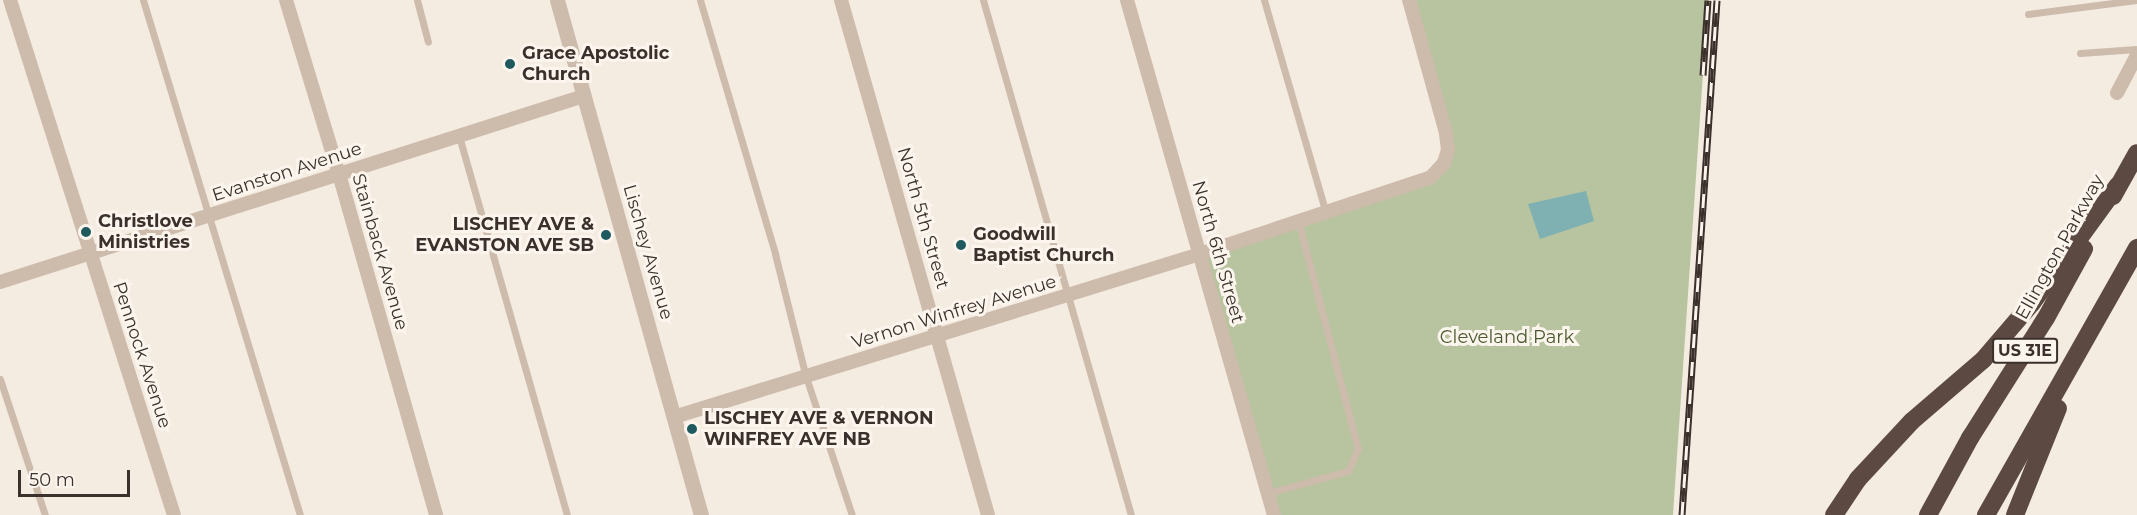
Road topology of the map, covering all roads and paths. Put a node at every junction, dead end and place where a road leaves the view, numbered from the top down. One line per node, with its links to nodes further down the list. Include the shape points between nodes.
1 (10, 0): 28 (street, Pennock Avenue)
2 (142, 0): 25 (lane)
3 (285, 0): 22 (street, Stainback Avenue)
4 (417, 0): 14 (lane)
5 (557, 0): 19 (street, Lischey Avenue)
6 (700, 0): 34 (lane, via 775,254)
7 (841, 0): 33 (street, North 5th Street)
8 (983, 0): 31 (lane)
9 (1127, 0): 29 (street, North 6th Street)
10 (1264, 0): 24 (lane)
11 (1409, 0): 24 (street, Vernon Winfrey Avenue, via 1446,133 1448,150 1444,164 1431,177)
12 (2136, 0): 13 (lane)
13 (2028, 14)
14 (428, 42)
15 (2137, 49): 16 (lane)
16 (2080, 53)
17 (2137, 55): 18 (street)
18 (2116, 93)
19 (584, 96): 20 (street, Evanston Avenue); 36 (street, Lischey Avenue)
20 (459, 136): 22 (street, Evanston Avenue); 42 (lane)
21 (2137, 153): 23 (highway, Ellington Parkway / US 31E)
22 (339, 174): 25 (street, Evanston Avenue); 41 (street, Stainback Avenue)
23 (2118, 185): 48 (highway, via 2032,303 1983,360 1912,421 1858,479); 49 (highway, Ellington Parkway / US 31E, via 2046,318 1970,438)
24 (1325, 210): 26 (street, Vernon Winfrey Avenue)
25 (208, 216): 28 (street, Evanston Avenue); 40 (lane)
26 (1298, 220): 29 (street, Vernon Winfrey Avenue); 37 (lane, via 1358,449 1348,471)
27 (2137, 248): 32 (highway, US 31E)
28 (90, 252): 30 (street, Evanston Avenue); 39 (street, Pennock Avenue)
29 (1200, 254): 31 (street, Vernon Winfrey Avenue); 37 (street, North 6th Street)
30 (0, 282)
31 (1069, 296): 33 (street, Vernon Winfrey Avenue); 46 (lane)
32 (2091, 332): 50 (highway, US 31E); 51 (highway, via 2030,471)
33 (938, 337): 34 (street, Vernon Winfrey Avenue); 45 (street, North 5th Street)
34 (806, 377): 36 (street, Vernon Winfrey Avenue); 44 (lane)
35 (0, 379): 38 (lane)
36 (674, 417): 43 (street, Lischey Avenue)
37 (1268, 493): 47 (street, North 6th Street)
38 (45, 515)
39 (174, 515)
40 (300, 515)
41 (436, 515)
42 (567, 515)
43 (701, 515)
44 (852, 515)
45 (988, 515)
46 (1131, 515)
47 (1274, 515)
48 (1834, 515)
49 (1928, 515)
50 (1986, 515)
51 (2015, 515)

